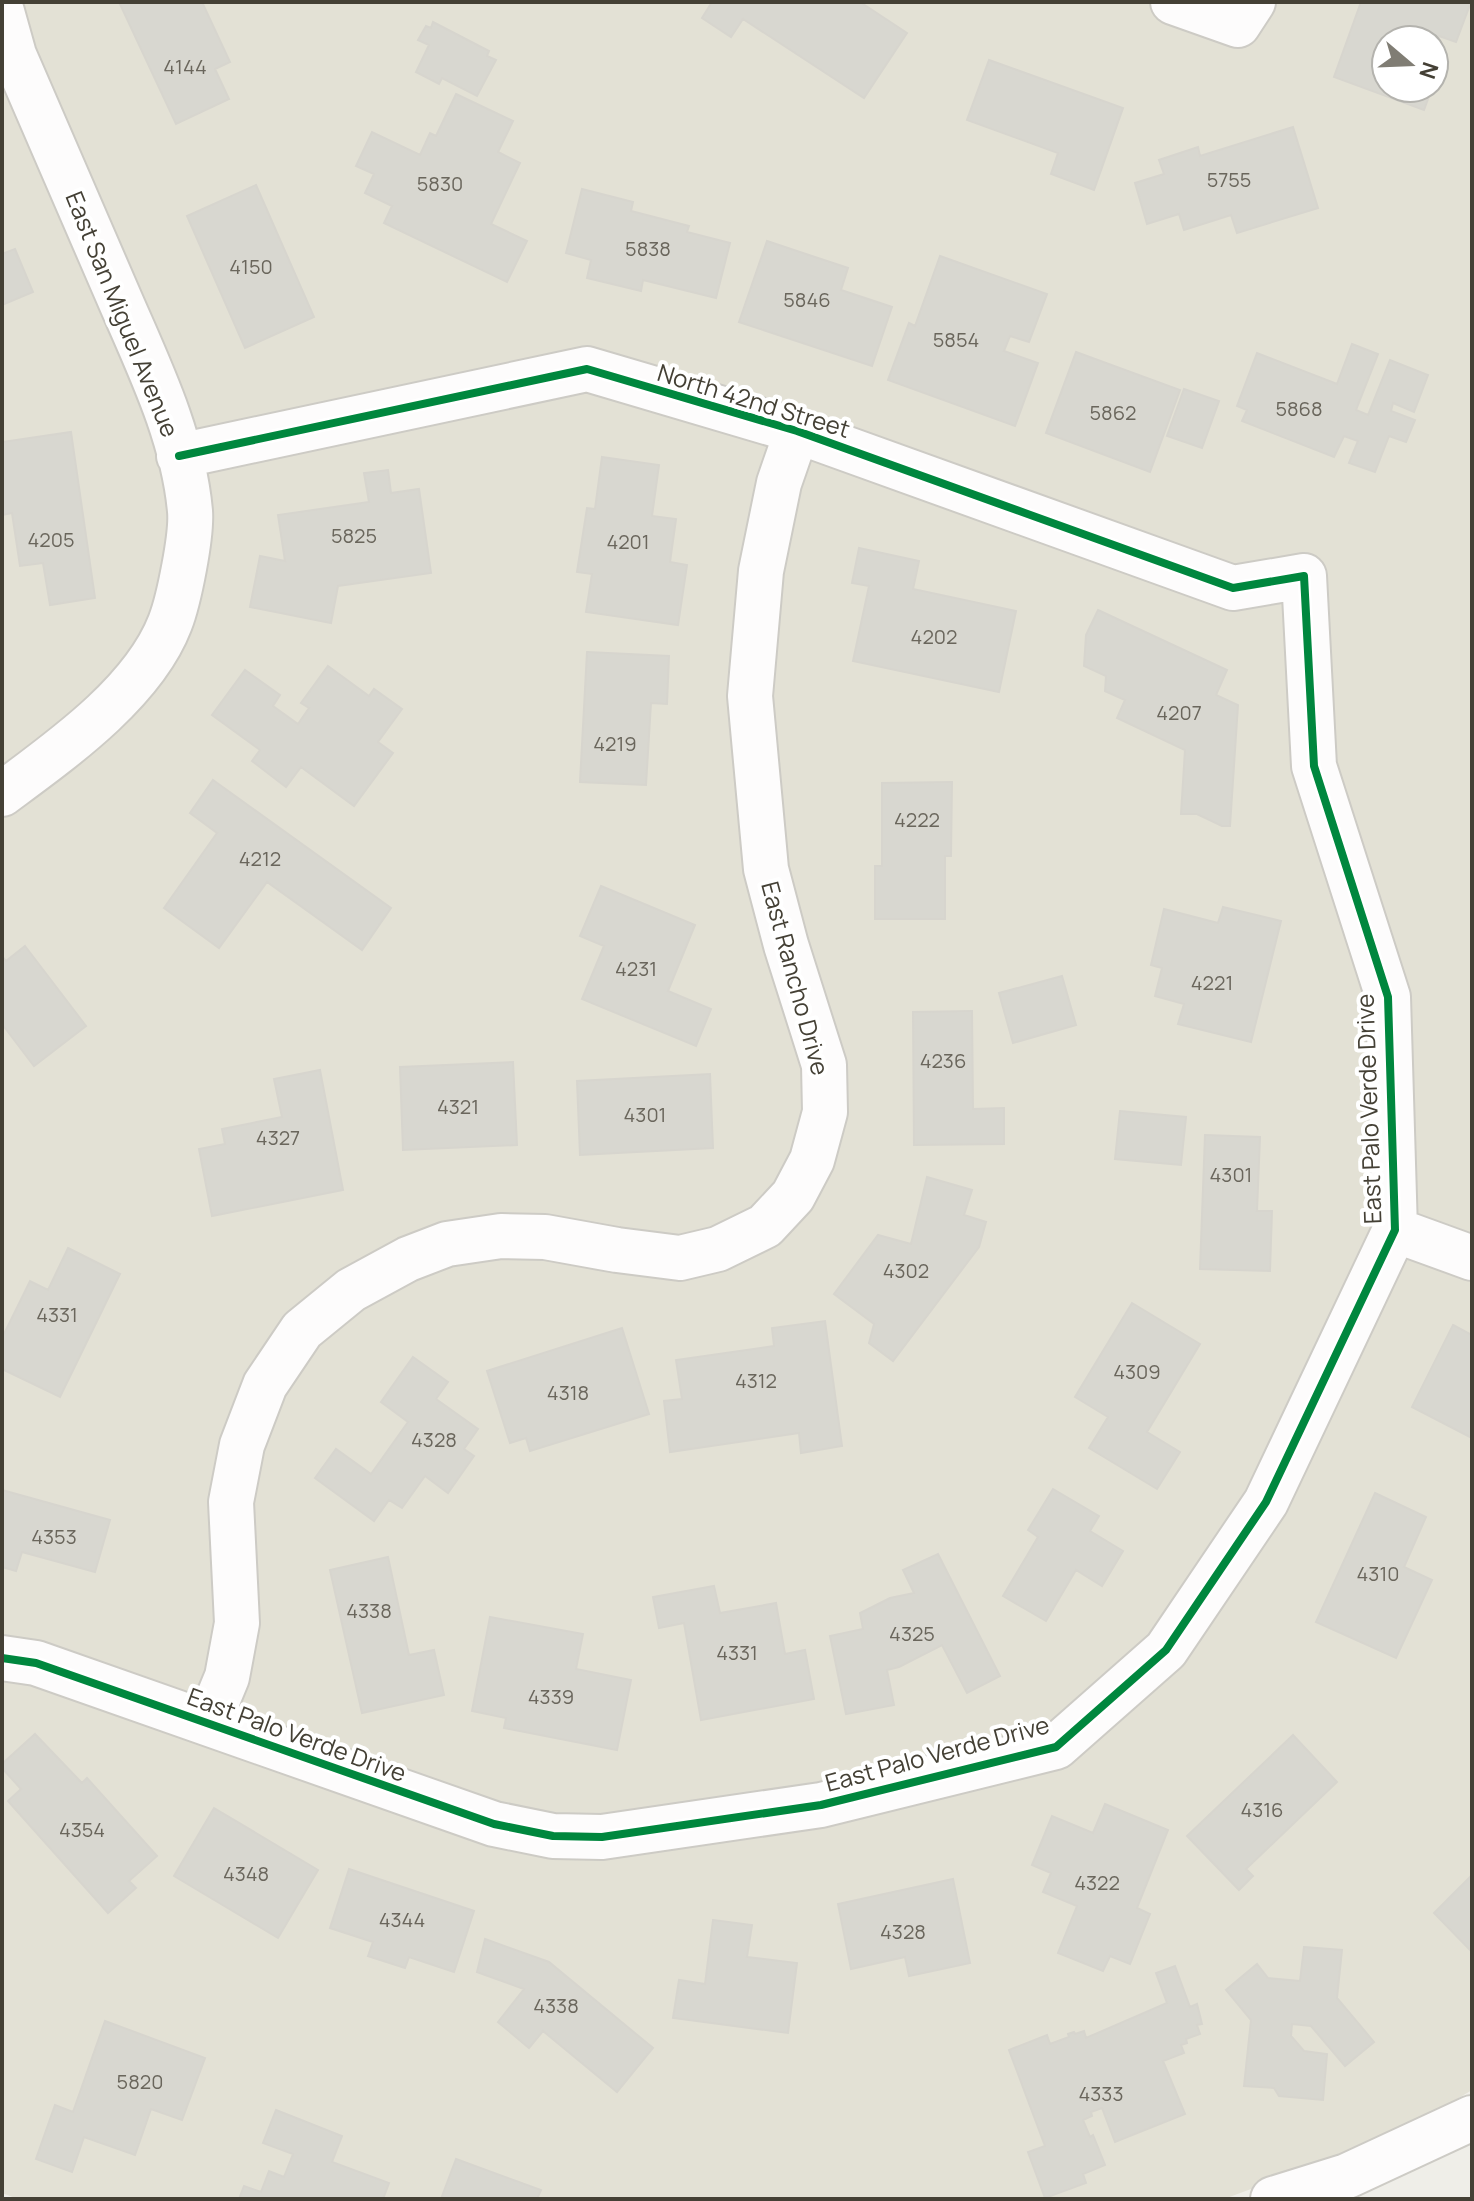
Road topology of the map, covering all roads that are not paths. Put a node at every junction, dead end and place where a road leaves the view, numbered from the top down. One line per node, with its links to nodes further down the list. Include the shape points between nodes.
1 (1173, 2): 3 (street)
2 (2, 12): 5 (street, East San Miguel Avenue, via 14,55 160,391)
3 (1245, 14)
4 (797, 431): 5 (street, North 42nd Street, via 587,369); 6 (street, North 42nd Street, via 1233,588); 11 (street, East Rancho Drive, via 779,483 761,571 750,696 766,869 824,1065 825,1112 812,1160 793,1196 765,1226 718,1249 680,1258 545,1237 501,1236 447,1244 351,1290 302,1330 265,1385 242,1445 231,1502 237,1623 227,1677)
5 (179, 456): 7 (street, East San Miguel Avenue, via 190,513 169,625 140,674 77,738)
6 (1304, 576): 8 (street, East Palo Verde Drive, via 1314,766 1388,997)
7 (2, 794)
8 (1395, 1230): 9 (street); 11 (street, East Palo Verde Drive, via 1266,1502 1166,1650 1056,1747 821,1805 602,1837 553,1836 494,1824)
9 (1472, 1258)
10 (2, 1658): 11 (street, East Palo Verde Drive, via 36,1663)
11 (208, 1723)
12 (1472, 2118): 13 (street, via 1347,2176)
13 (1273, 2199)

